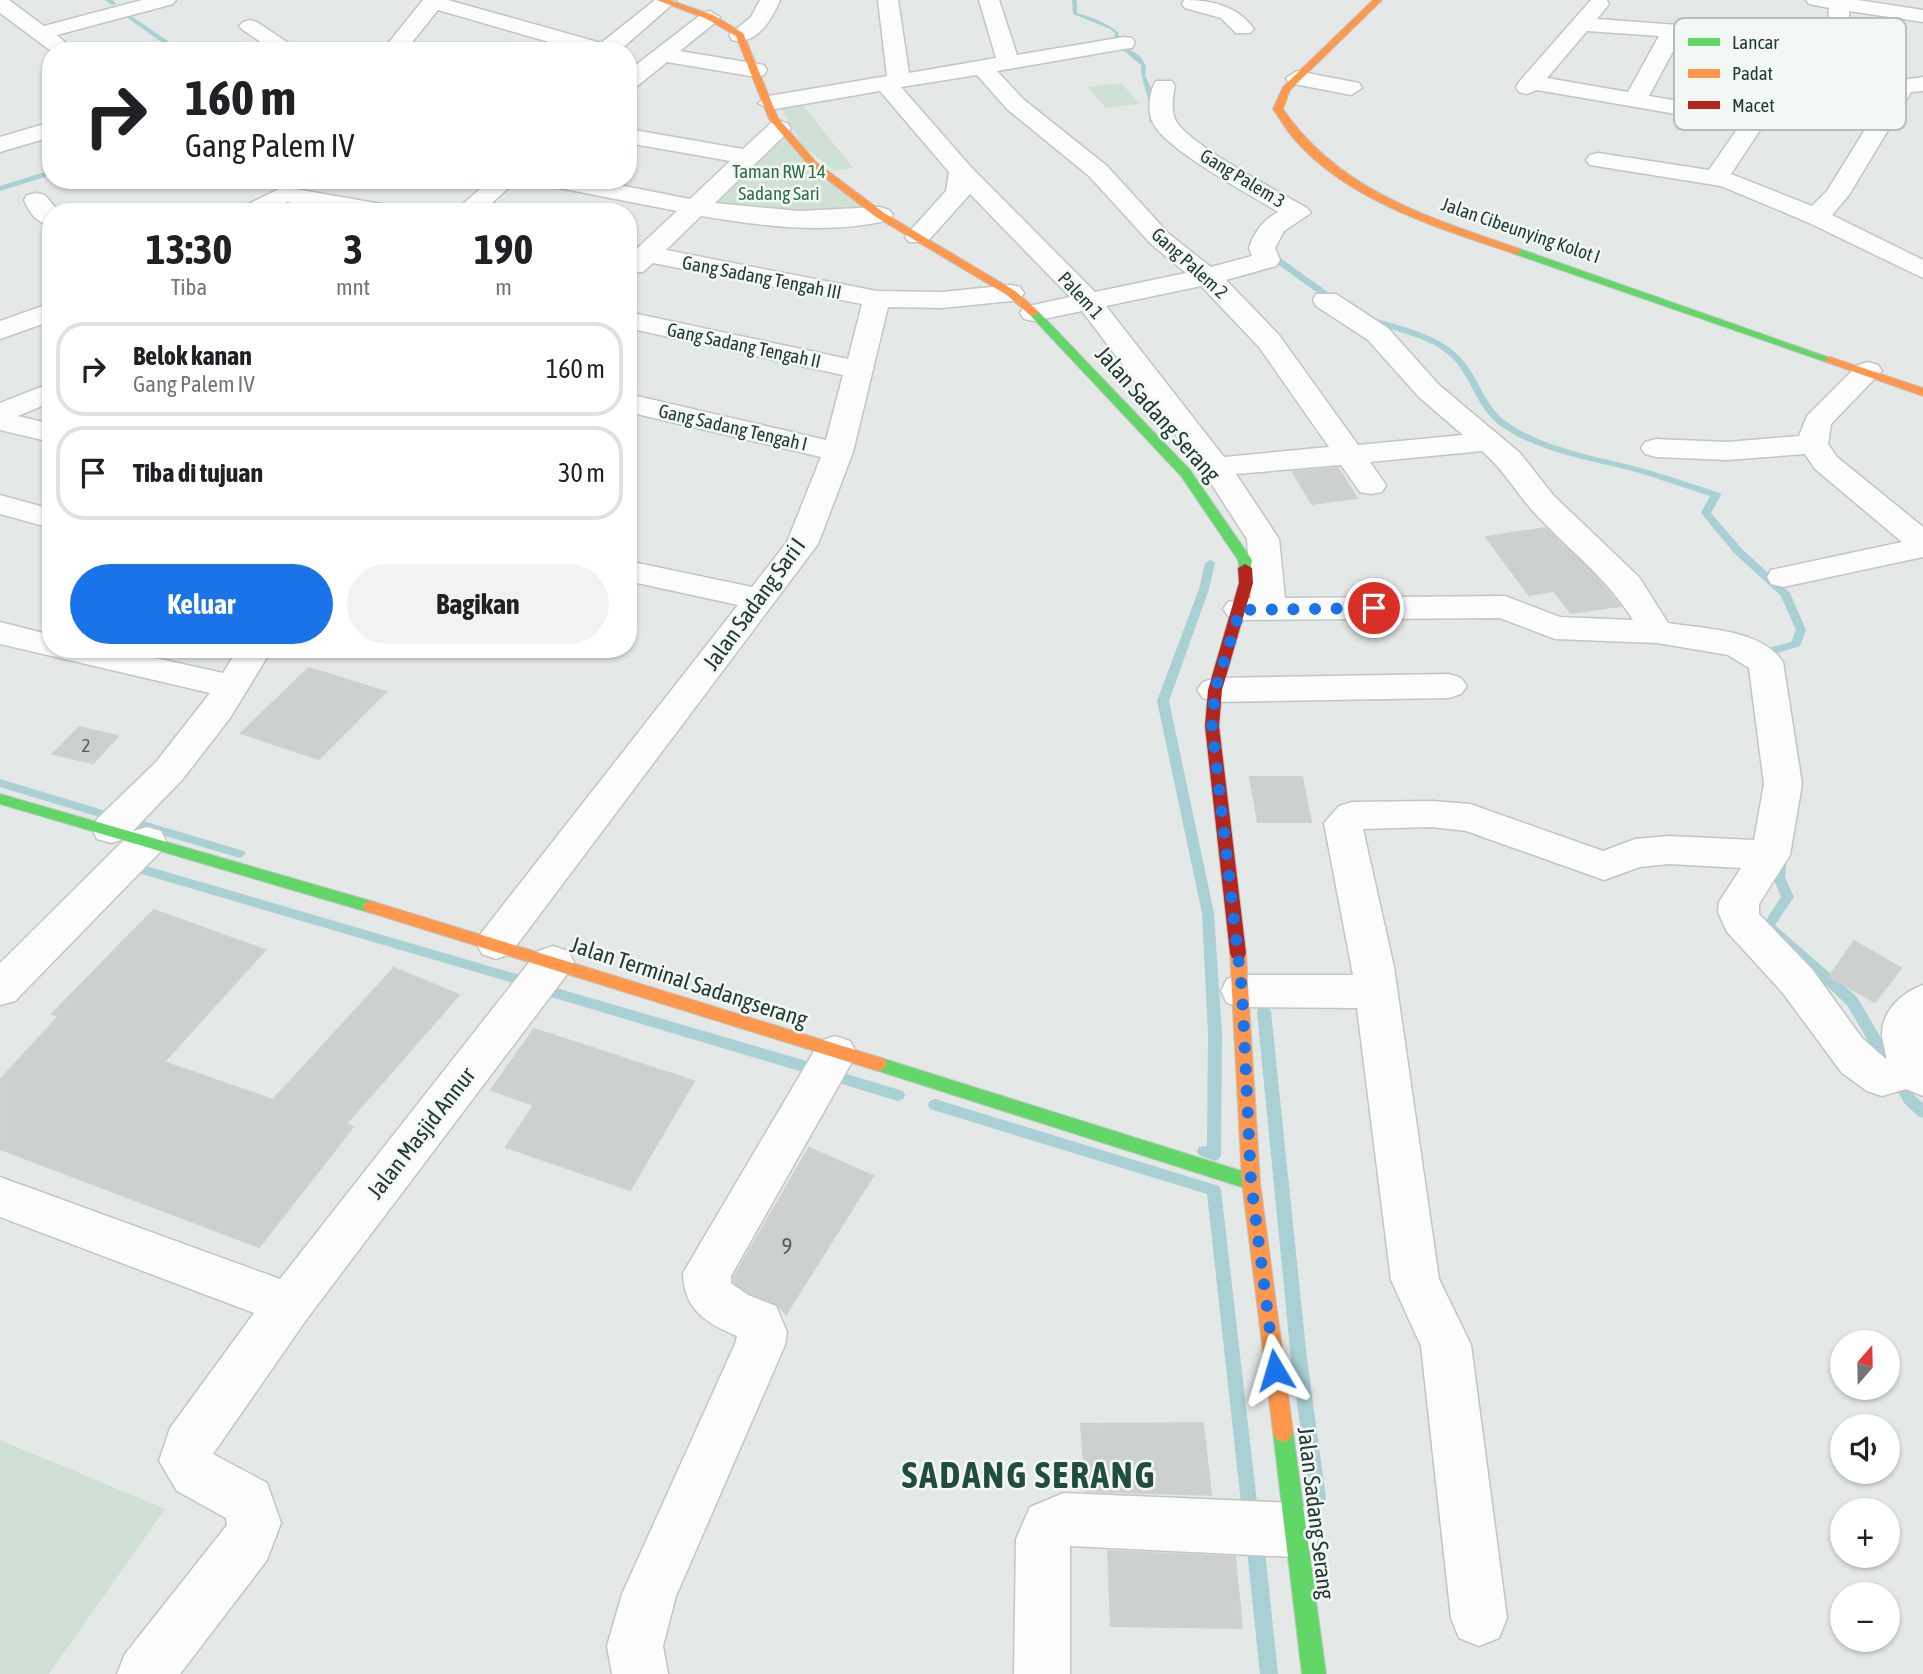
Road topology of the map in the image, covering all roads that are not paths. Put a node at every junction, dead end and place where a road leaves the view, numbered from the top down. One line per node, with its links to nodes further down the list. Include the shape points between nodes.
1 (166, 0): 20 (street)
2 (770, 0): 21 (street, via 760,21)
3 (888, 0): 34 (street)
4 (989, 0): 29 (street)
5 (1378, 0): 33 (main road, Jalan Cibeunying Kolot I)
6 (1603, 0): 16 (street)
7 (1816, 0): 12 (street)
8 (434, 1): 24 (street); 25 (street)
9 (671, 1): 14 (main road); 26 (street)
10 (0, 3): 20 (street)
11 (1192, 4): 18 (street, via 1228,14)
12 (1839, 4): 13 (street); 15 (street)
13 (1923, 16)
14 (710, 17): 21 (main road); 28 (street)
15 (1839, 18)
16 (1581, 24): 19 (street); 37 (street, via 1529,85)
17 (250, 26): 23 (street)
18 (1243, 29)
19 (1674, 29): 37 (street)
20 (41, 33): 22 (street)
21 (740, 35): 31 (main road, Jalan Sadang Serang)
22 (52, 42)
23 (275, 42)
24 (400, 42)
25 (574, 42)
26 (617, 42)
27 (1116, 44): 29 (street)
28 (663, 55): 31 (street); 32 (street)
29 (1008, 61): 30 (street)
30 (981, 66): 34 (street); 62 (street, Gang Palem 2, via 1016,104 1098,171 1160,239)
31 (756, 70): 38 (main road, Jalan Sadang Serang)
32 (637, 75)
33 (1297, 78): 36 (street); 72 (main road, Jalan Cibeunying Kolot I, via 1280,97 1278,109 1287,127 1397,209)
34 (891, 81): 38 (street); 48 (street, Palem 1)
35 (1164, 86): 62 (street, Gang Palem 3, via 1164,122 1198,153 1290,216 1265,238 1262,248 1267,260)
36 (1350, 88)
37 (1635, 100): 39 (street)
38 (769, 103): 40 (main road, Jalan Sadang Serang)
39 (1674, 107)
40 (779, 128): 46 (street); 56 (main road, Jalan Sadang Serang, via 813,164)
41 (1748, 130): 49 (street)
42 (1876, 130): 57 (street, via 1837,195)
43 (42, 132): 45 (street)
44 (637, 137): 46 (street)
45 (0, 145)
46 (748, 158): 55 (street)
47 (1598, 159): 49 (street)
48 (961, 172): 58 (street, via 958,193); 66 (street, Palem 1)
49 (1716, 178): 57 (street)
50 (494, 189): 54 (street)
51 (605, 189): 55 (street)
52 (267, 203): 53 (street, via 283,194)
53 (334, 203)
54 (477, 203)
55 (696, 205): 56 (street, via 792,219 838,221); 59 (street)
56 (880, 215): 58 (main road, Jalan Sadang Serang)
57 (1816, 218): 61 (street)
58 (918, 237): 63 (main road, Jalan Sadang Serang)
59 (637, 260)
60 (637, 261): 65 (street, Gang Sadang Tengah III)
61 (1923, 270)
62 (1206, 277): 66 (street); 83 (street, Gang Palem 2, via 1269,341)
63 (1011, 293): 65 (street, via 942,300); 67 (main road, Jalan Sadang Serang)
64 (1316, 293): 79 (street, via 1378,334 1429,391)
65 (877, 299): 71 (street, Jalan Sadang Sari I)
66 (1090, 303): 67 (street); 84 (street, Palem 1)
67 (1034, 313): 92 (main road, Jalan Sadang Serang, via 1186,473 1241,550)
68 (42, 315): 70 (street)
69 (637, 322): 71 (street, Gang Sadang Tengah II)
70 (0, 331)
71 (859, 370): 82 (street, Jalan Sadang Sari I)
72 (1868, 371): 73 (main road, Jalan Cibeunying Kolot I); 80 (street, via 1817,422)
73 (1923, 392)
74 (42, 396): 76 (street)
75 (637, 405): 82 (street, Gang Sadang Tengah I)
76 (0, 413)
77 (0, 421): 78 (street)
78 (42, 431)
79 (1487, 442): 83 (street); 93 (street, via 1509,459 1542,502 1627,584)
80 (1813, 444): 81 (street, via 1717,451); 88 (street, via 1826,463)
81 (1657, 449)
82 (838, 452): 91 (street, Jalan Sadang Sari I, via 802,544)
83 (1351, 454): 84 (street); 85 (street, Gang Palem 2)
84 (1216, 467): 92 (street, Palem 1, via 1263,539)
85 (1371, 485)
86 (0, 504): 87 (street)
87 (42, 516)
88 (1923, 545): 90 (street)
89 (637, 574): 91 (street)
90 (1783, 577)
91 (760, 599): 104 (street, Jalan Sadang Sari I)
92 (1255, 609): 93 (street, via 1505,607 1555,628); 100 (main road, Jalan Sadang Serang)
93 (1657, 632): 103 (street, via 1737,646 1766,662 1783,784)
94 (0, 634): 95 (street)
95 (42, 644)
96 (106, 658): 98 (street)
97 (249, 658): 98 (street)
98 (230, 686): 102 (street)
99 (1449, 686): 100 (street)
100 (1215, 690): 107 (main road, Jalan Sadang Serang, via 1212,726)
101 (0, 799): 102 (main road, Jalan Terminal Sadangserang)
102 (129, 835): 104 (main road, Jalan Terminal Sadangserang); 106 (street)
103 (1771, 855): 108 (street, via 1669,850 1634,853 1604,866 1470,817 1352,816 1343,823); 111 (street, via 1739,902 1741,921 1804,988 1850,1057 1865,1070 1882,1078)
104 (496, 943): 105 (main road, Jalan Terminal Sadangserang)
105 (554, 962): 110 (main road, Jalan Terminal Sadangserang); 114 (street, Jalan Masjid Annur)
106 (0, 989)
107 (1242, 991): 108 (street); 112 (main road, Jalan Sadang Serang)
108 (1376, 992): 116 (street, via 1415,1280 1446,1345)
109 (1923, 1002): 111 (street, via 1905,1020 1903,1041)
110 (835, 1053): 112 (main road, Jalan Terminal Sadangserang); 118 (street, via 707,1273 706,1287 713,1301 759,1322 760,1345 649,1594 635,1646)
111 (1919, 1073)
112 (1251, 1182): 115 (main road, Jalan Sadang Serang)
113 (0, 1197): 114 (street)
114 (289, 1304): 117 (street, Jalan Masjid Annur, via 188,1446 186,1461 195,1473 248,1501 254,1523 248,1541)
115 (1295, 1530): 119 (street, via 1064,1519 1049,1525 1043,1539); 120 (main road, Jalan Sadang Serang)
116 (1479, 1618)
117 (145, 1674)
118 (640, 1674)
119 (1042, 1674)
120 (1314, 1674)

